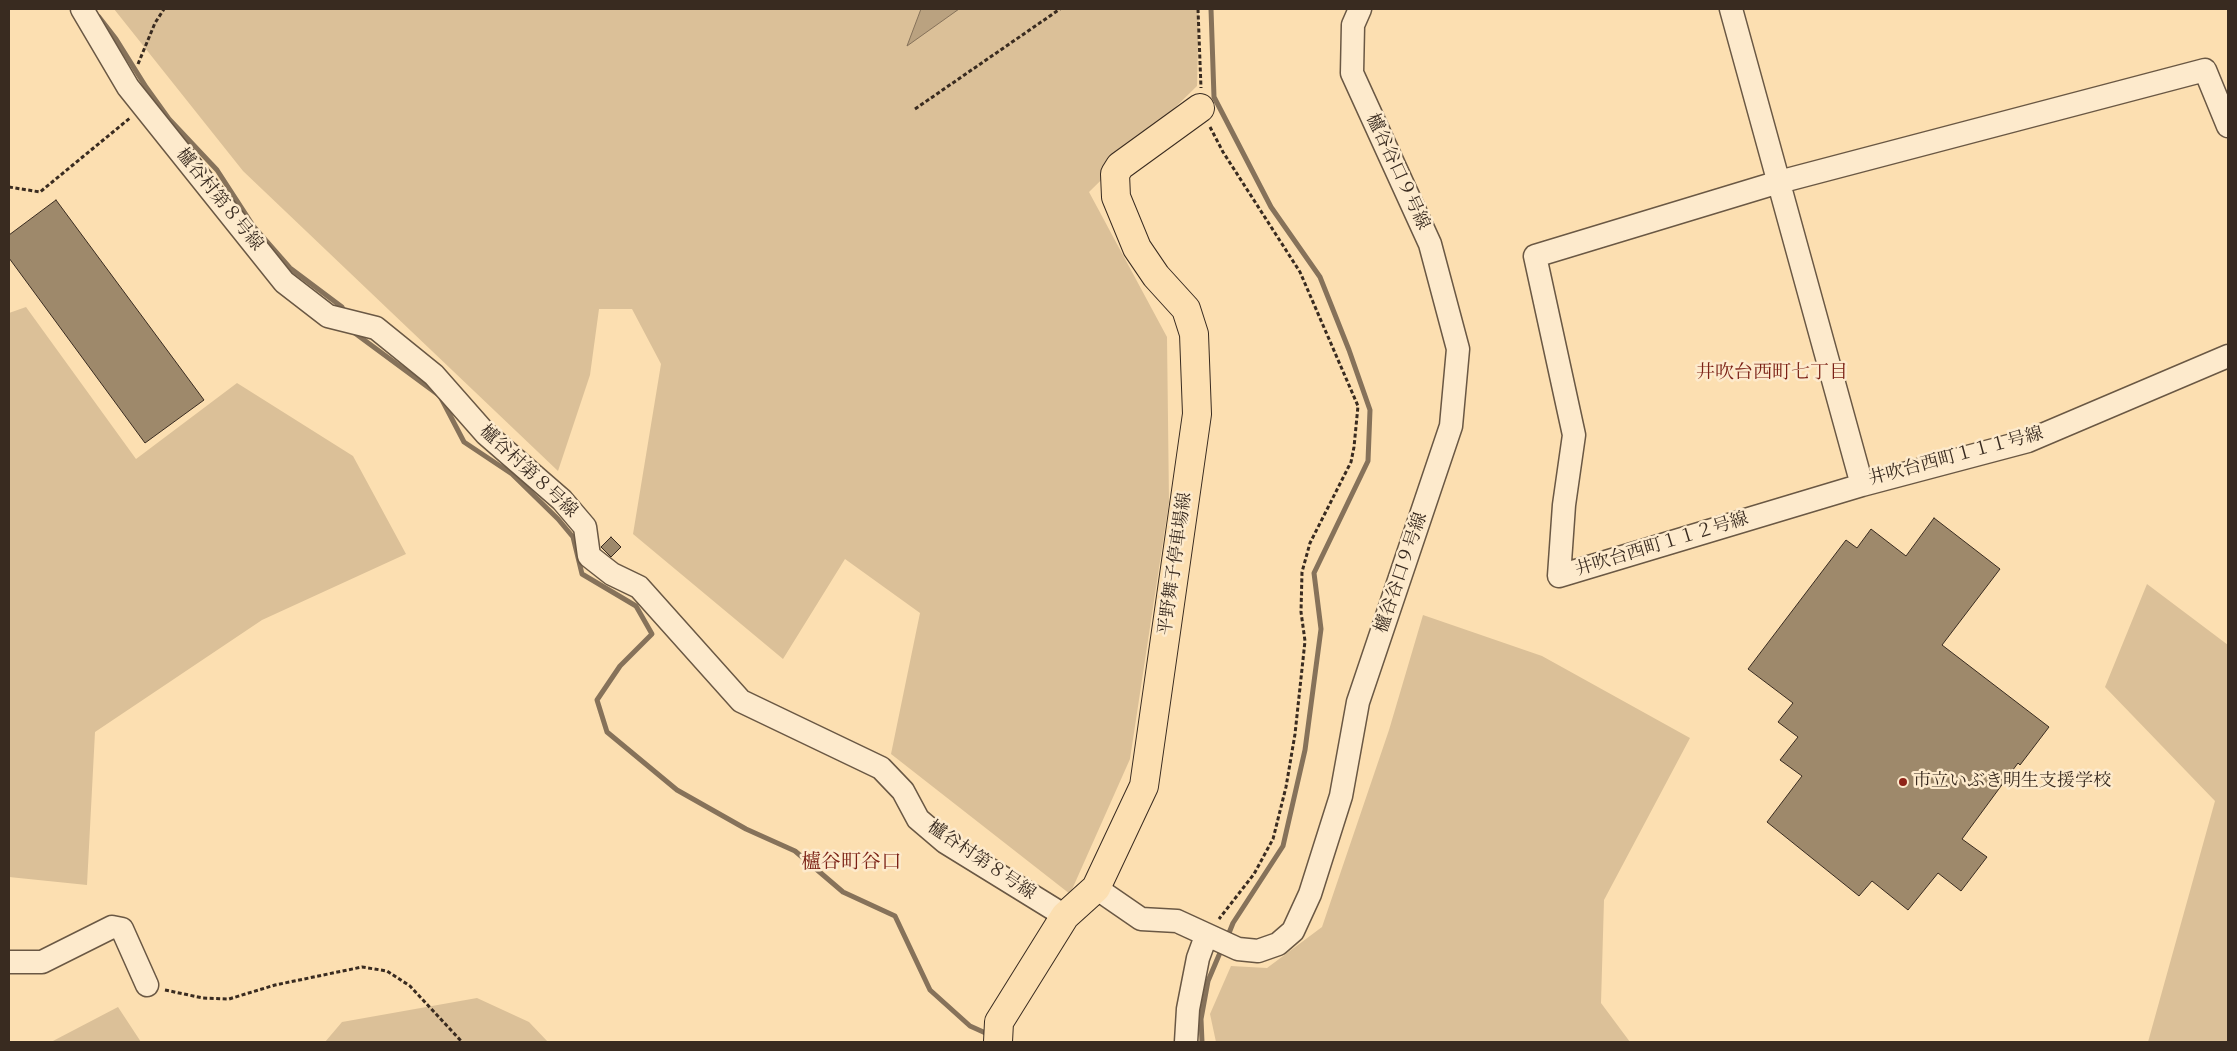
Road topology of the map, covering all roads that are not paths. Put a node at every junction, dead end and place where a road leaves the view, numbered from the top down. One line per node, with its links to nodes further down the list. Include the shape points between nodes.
1 (82, 9): 10 (street, 櫨谷村第８号線, via 128,87 284,282 328,316 376,328 434,375 486,434 562,500 585,526 589,556 612,574 639,587 741,701 881,768 903,791 918,819 945,842)
2 (1360, 9): 11 (street, 櫨谷谷口９号線, via 1353,25 1352,73 1430,244 1458,349 1451,426 1358,702 1341,796 1310,894 1293,931 1278,944 1258,951)
3 (1731, 9): 6 (street, 井吹台西町１１１号線)
4 (1200, 108): 9 (main road, 平野舞子停車場線, via 1120,166 1114,174 1116,197 1137,248 1156,276 1186,309 1194,334 1197,414 1144,786)
5 (2228, 126): 6 (street, via 2205,70)
6 (1779, 182): 8 (street, 井吹台西町１１１号線); 8 (street, 井吹台西町１１２号線, via 1535,256 1574,435 1558,576)
7 (2228, 356): 8 (street, 井吹台西町１１１号線, via 2028,441)
8 (1862, 485)
9 (1096, 888): 10 (main road, 平野舞子停車場線); 11 (street, 櫨谷谷口９号線, via 1141,919 1178,921)
10 (1065, 916): 14 (main road, 平野舞子停車場線, via 999,1022)
11 (1220, 941): 15 (street, via 1198,958 1188,1009)
12 (9, 962): 13 (street, via 42,962 112,927 122,929)
13 (147, 985)
14 (998, 1038)
15 (1186, 1042)

